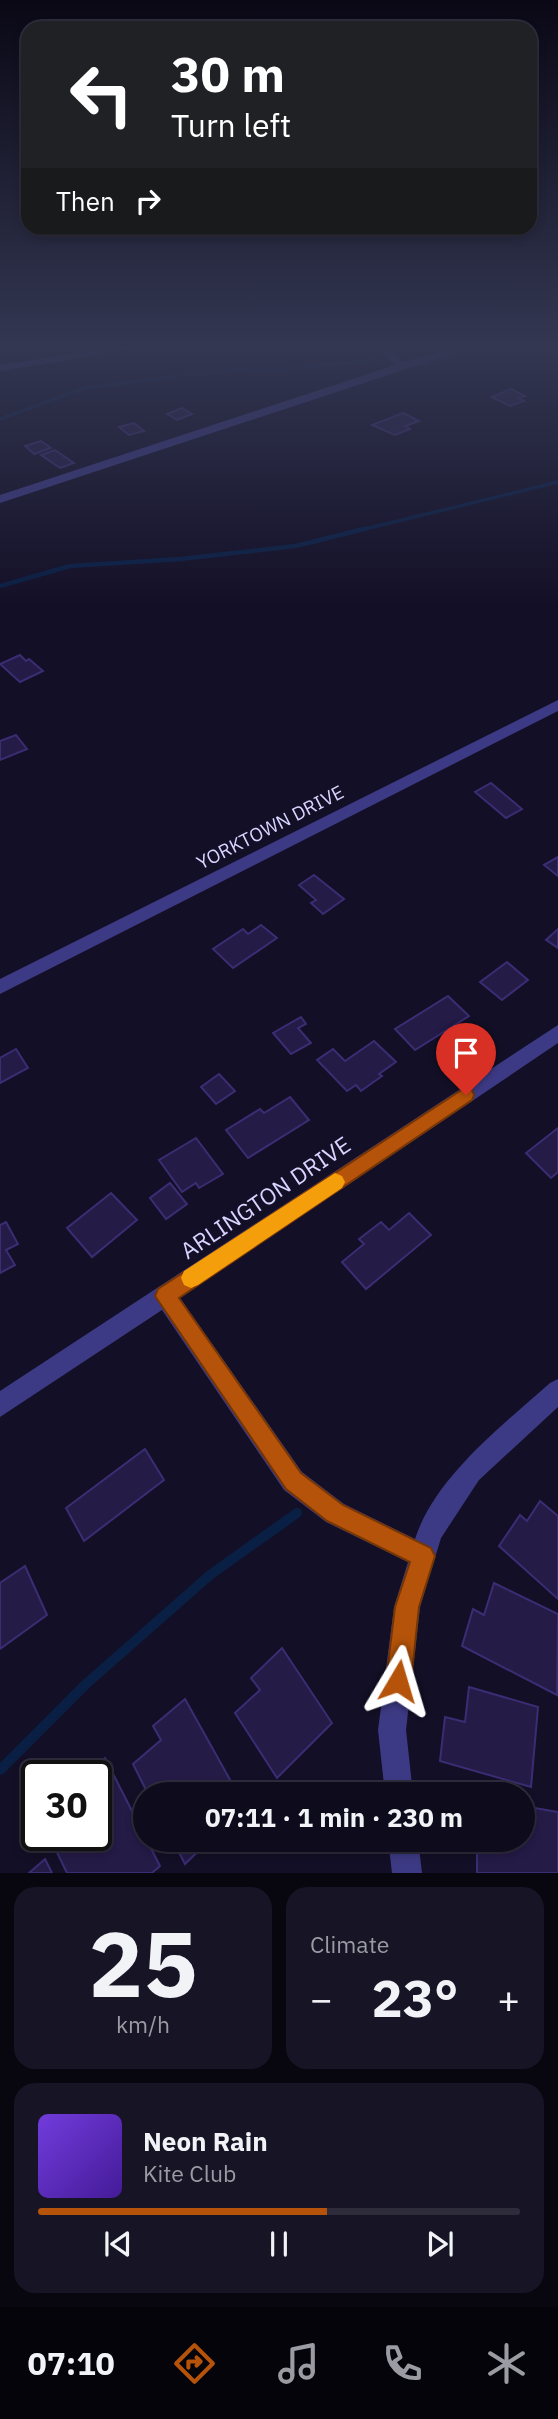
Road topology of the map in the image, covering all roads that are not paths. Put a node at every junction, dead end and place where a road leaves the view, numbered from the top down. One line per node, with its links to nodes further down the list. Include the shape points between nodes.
1 (201, 432): 2 (street)
2 (0, 499)
3 (558, 705): 4 (street, YORKTOWN DRIVE)
4 (0, 987)
5 (558, 1033): 6 (street, ARLINGTON DRIVE)
6 (165, 1296): 8 (street, ARLINGTON DRIVE); 9 (street, via 293,1481 335,1513)
7 (558, 1391): 9 (street, via 470,1471 430,1532)
8 (0, 1405)
9 (423, 1556): 10 (street, via 407,1607 393,1730)
10 (398, 1782)
11 (404, 1852): 12 (street)
12 (405, 1873)

